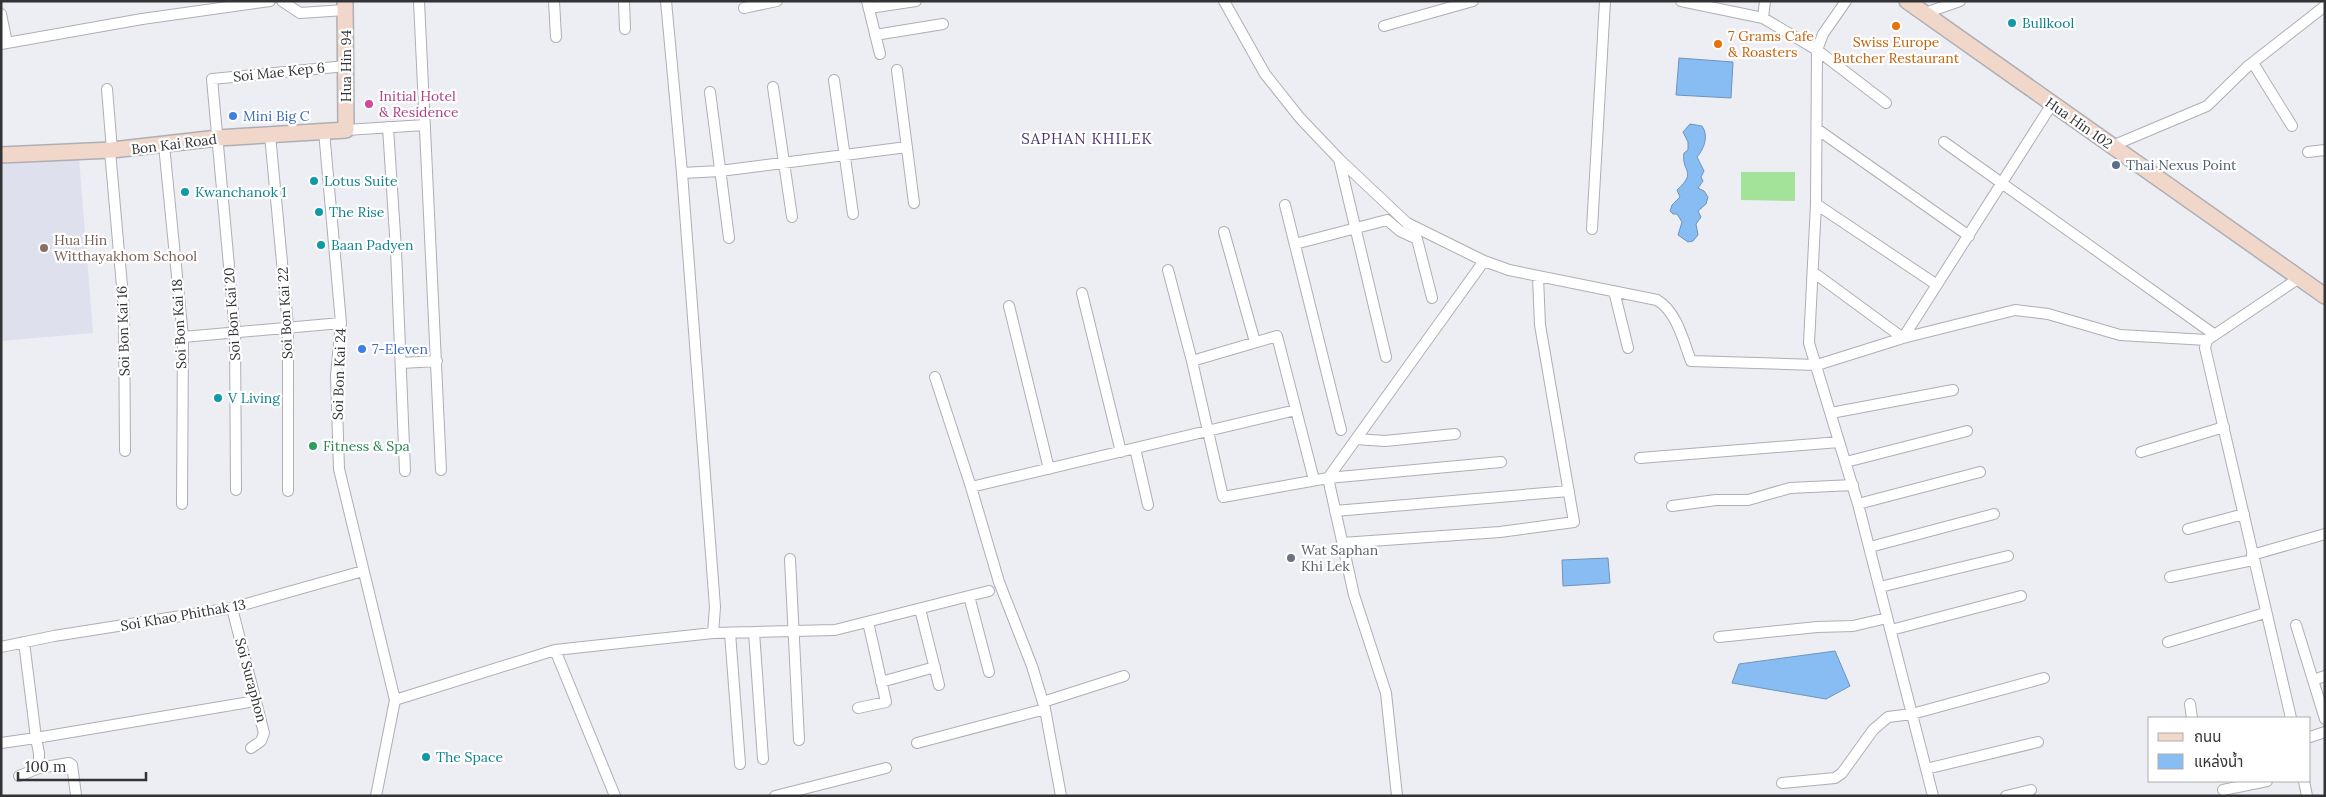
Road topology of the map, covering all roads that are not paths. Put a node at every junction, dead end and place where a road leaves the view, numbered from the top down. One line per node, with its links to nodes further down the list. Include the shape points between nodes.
1 (270, 1): 29 (street, via 142,19)
2 (282, 1): 18 (street, via 300,13)
3 (419, 1): 42 (street)
4 (554, 1): 28 (street)
5 (624, 1): 26 (street)
6 (666, 1): 62 (street)
7 (777, 1): 20 (street)
8 (916, 1): 17 (street)
9 (1224, 1): 59 (street, via 1265,74)
10 (1473, 1): 25 (street)
11 (1605, 1): 70 (street)
12 (1681, 1): 23 (street)
13 (1765, 1): 23 (street)
14 (1846, 1): 30 (street, via 1823,34)
15 (1907, 1): 21 (street, Hua Hin 102)
16 (1960, 1): 21 (street)
17 (868, 4): 27 (street)
18 (345, 6): 33 (street, Hua Hin 94)
19 (2325, 6): 32 (street)
20 (744, 8)
21 (1925, 13): 41 (street, Hua Hin 102)
22 (1, 14): 29 (street)
23 (1763, 18): 30 (street)
24 (943, 24): 27 (street)
25 (1384, 26)
26 (625, 29)
27 (875, 35): 31 (street)
28 (556, 37)
29 (4, 44)
30 (1817, 50): 40 (street); 45 (street)
31 (880, 54)
32 (2253, 63): 43 (street); 52 (street, via 2207,106)
33 (346, 66): 35 (street, Soi Mae Kep 6); 46 (street, Hua Hin 94)
34 (896, 70): 53 (street)
35 (212, 79): 49 (street, Soi Bon Kai 20)
36 (834, 80): 57 (street)
37 (773, 87): 60 (street)
38 (107, 89): 54 (street, Soi Bon Kai 16)
39 (710, 92): 61 (street)
40 (1886, 104)
41 (2052, 104): 52 (street, Hua Hin 102); 63 (street)
42 (425, 125): 44 (street); 96 (street)
43 (2292, 126)
44 (388, 127): 46 (street); 97 (street)
45 (1817, 128): 65 (street); 72 (street)
46 (346, 130): 47 (street, Bon Kai Road)
47 (324, 131): 48 (street, Bon Kai Road); 86 (street, Soi Bon Kai 24)
48 (270, 135): 49 (street, Bon Kai Road); 87 (street, Soi Bon Kai 22)
49 (218, 138): 51 (street, Bon Kai Road); 88 (street, Soi Bon Kai 20)
50 (1944, 142): 63 (street)
51 (164, 145): 54 (street, Bon Kai Road); 89 (street, Soi Bon Kai 18)
52 (2112, 146): 79 (street, Hua Hin 102)
53 (907, 147): 57 (street); 64 (street)
54 (111, 150): 58 (street, Bon Kai Road); 111 (street, Soi Bon Kai 16, via 124,310)
55 (2325, 150): 56 (street)
56 (2308, 152)
57 (845, 154): 60 (street); 67 (street)
58 (1, 155)
59 (1339, 159): 69 (street); 75 (street, via 1407,223)
60 (784, 162): 61 (street); 68 (street)
61 (720, 171): 62 (street); 73 (street)
62 (682, 173): 157 (street, via 715,607)
63 (2002, 184): 72 (street); 90 (street)
64 (914, 203)
65 (1816, 204): 77 (street); 80 (street)
66 (1285, 205): 74 (street)
67 (853, 214)
68 (792, 217)
69 (1354, 228): 74 (street); 84 (street, via 1387,220 1400,231 1418,239); 94 (street)
70 (1592, 229)
71 (1224, 232): 92 (street)
72 (1969, 236): 80 (street)
73 (729, 238)
74 (1295, 244): 104 (street)
75 (1484, 261): 78 (street); 108 (street)
76 (1168, 270): 95 (street)
77 (1813, 272): 91 (street); 98 (street, via 1809,343)
78 (1538, 277): 81 (street); 127 (street, via 1540,325)
79 (2299, 278): 83 (street, Hua Hin 102); 90 (street)
80 (1937, 285): 91 (street)
81 (1614, 291): 93 (street); 98 (street, via 1657,300 1665,305 1691,361)
82 (1082, 292): 112 (street)
83 (2325, 296)
84 (1432, 298)
85 (1009, 306): 117 (street)
86 (341, 323): 87 (street); 142 (street, Soi Bon Kai 24, via 336,375 339,469)
87 (288, 326): 88 (street); 126 (street, Soi Bon Kai 22)
88 (235, 332): 89 (street); 125 (street, Soi Bon Kai 20)
89 (183, 337): 128 (street, Soi Bon Kai 18)
90 (2211, 337): 91 (street, via 2120,334 2048,314 2015,310); 103 (street, via 2205,351)
91 (1903, 338): 98 (street)
92 (1255, 342): 95 (street); 101 (street, via 1277,336)
93 (1628, 348)
94 (1386, 357)
95 (1192, 360): 105 (street)
96 (437, 361): 97 (street); 118 (street)
97 (401, 363): 119 (street)
98 (1817, 365): 102 (street)
99 (935, 377): 124 (street)
100 (1953, 390): 102 (street)
101 (1296, 410): 105 (street); 122 (street)
102 (1831, 413): 109 (street)
103 (2224, 427): 113 (street); 134 (street)
104 (1341, 430)
105 (1208, 431): 110 (street); 122 (street, via 1223,497)
106 (1967, 431): 116 (street)
107 (1455, 434): 108 (street, via 1385,441)
108 (1356, 439): 121 (street)
109 (1840, 442): 114 (street); 116 (street)
110 (1135, 448): 112 (street); 130 (street)
111 (124, 451)
112 (1121, 452): 117 (street)
113 (2141, 452)
114 (1640, 458)
115 (1501, 462): 121 (street)
116 (1846, 462): 123 (street)
117 (1049, 469): 124 (street)
118 (441, 470)
119 (405, 471)
120 (1980, 472): 129 (street)
121 (1328, 478): 122 (street); 132 (street)
122 (1314, 480)
123 (1853, 485): 129 (street); 131 (street, via 1790,488 1748,500 1716,500)
124 (971, 488): 175 (street, via 999,582)
125 (236, 490)
126 (288, 491)
127 (1569, 491): 132 (street); 137 (street, via 1575,520 1572,523 1500,532)
128 (182, 504)
129 (1858, 504): 138 (street)
130 (1148, 505)
131 (1672, 506)
132 (1335, 511): 137 (street)
133 (1994, 514): 138 (street)
134 (2244, 514): 135 (street); 140 (street)
135 (2188, 529)
136 (2325, 534): 140 (street)
137 (1342, 543): 206 (street, via 1354,595 1386,693)
138 (1870, 547): 144 (street)
139 (2008, 556): 144 (street)
140 (2252, 557): 143 (street); 150 (street)
141 (790, 559): 155 (street)
142 (363, 571): 148 (street, Soi Khao Phithak 13); 172 (street, Soi Bon Kai 24)
143 (2170, 577)
144 (1880, 587): 151 (street)
145 (989, 591): 146 (street)
146 (969, 596): 149 (street); 165 (street)
147 (2021, 596): 154 (street)
148 (232, 608): 160 (street, Soi Khao Phithak 13); 173 (street, Soi Suraphon)
149 (920, 608): 152 (street); 164 (street)
150 (2265, 613): 161 (street); 179 (street)
151 (1888, 618): 154 (street); 159 (street, via 1853,626)
152 (868, 622): 155 (street, via 835,630); 170 (street)
153 (2296, 625): 169 (street)
154 (1891, 630): 177 (street)
155 (793, 631): 156 (street); 184 (street)
156 (754, 632): 158 (street); 189 (street)
157 (714, 633): 158 (street); 163 (street)
158 (730, 633): 190 (street)
159 (1719, 637)
160 (24, 642): 162 (street, Soi Khao Phithak 13); 183 (street)
161 (2168, 642)
162 (1, 647)
163 (555, 650): 172 (street); 203 (street)
164 (935, 667): 170 (street); 171 (street)
165 (989, 672)
166 (1124, 676): 175 (street)
167 (2325, 676): 169 (street)
168 (2044, 678): 177 (street)
169 (2313, 680): 180 (street)
170 (881, 682): 176 (street, via 886,702)
171 (940, 686)
172 (395, 700): 202 (street)
173 (256, 701): 183 (street); 188 (street, Soi Suraphon, via 264,732 261,741)
174 (2190, 704): 178 (street)
175 (1044, 705): 185 (street); 205 (street)
176 (858, 708)
177 (1912, 714): 193 (street); 197 (street, via 1888,717 1879,723 1835,778)
178 (2192, 717)
179 (2291, 717)
180 (2325, 719)
181 (2325, 732): 182 (street)
182 (2311, 737)
183 (36, 738): 187 (street); 191 (street)
184 (799, 740)
185 (918, 742)
186 (2038, 742): 193 (street)
187 (1, 743)
188 (251, 748)
189 (763, 759)
190 (740, 764)
191 (39, 768): 194 (street); 201 (street, via 72,765)
192 (886, 768): 200 (street)
193 (1926, 769): 207 (street)
194 (19, 776)
195 (2261, 782): 199 (street)
196 (2304, 782): 209 (street)
197 (1782, 783)
198 (2031, 790): 208 (street)
199 (2223, 790)
200 (788, 794): 204 (street)
201 (76, 795)
202 (376, 796)
203 (615, 796)
204 (775, 796)
205 (1062, 796)
206 (1397, 796)
207 (1933, 796)
208 (2006, 796)
209 (2307, 796)

